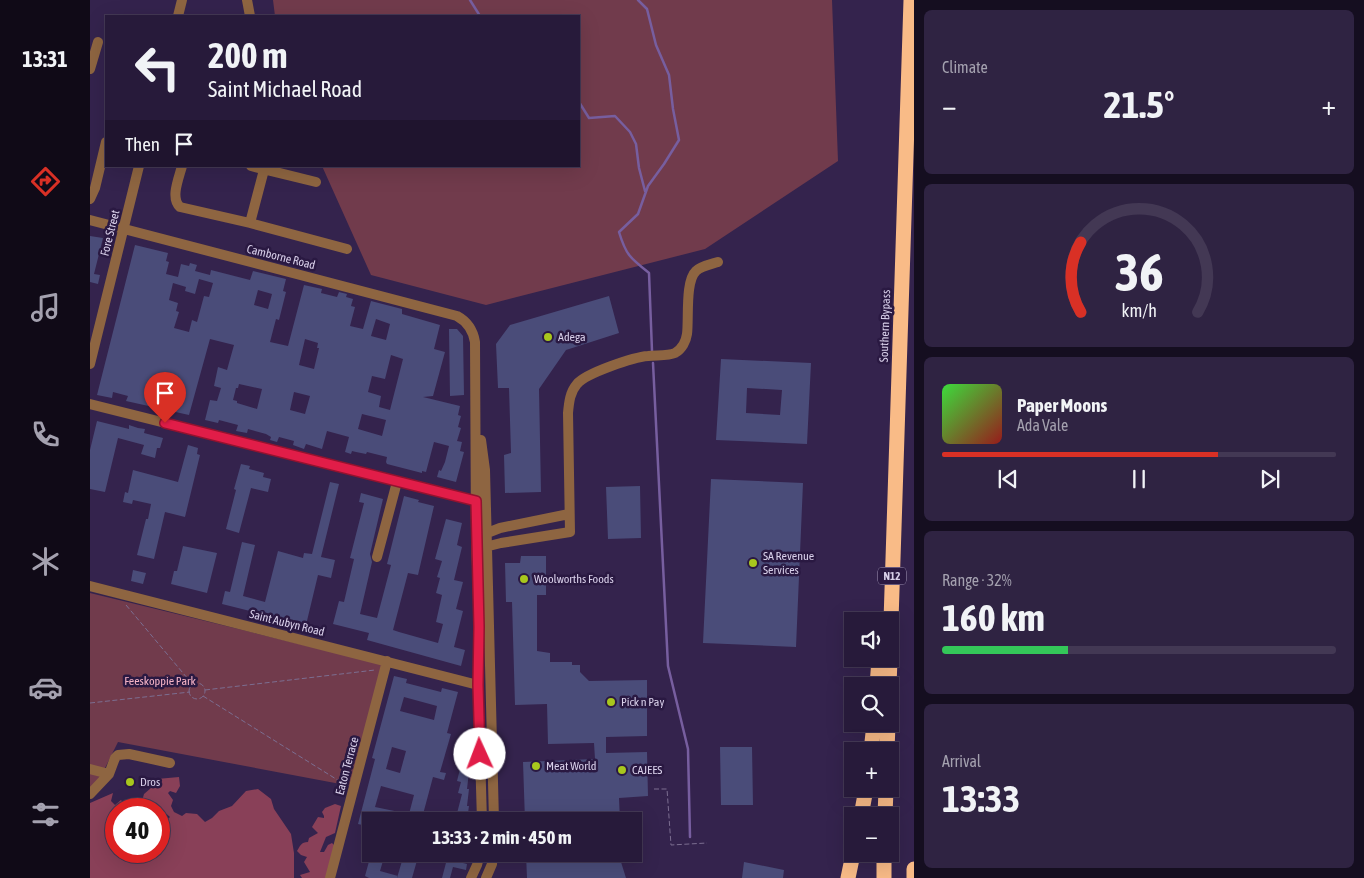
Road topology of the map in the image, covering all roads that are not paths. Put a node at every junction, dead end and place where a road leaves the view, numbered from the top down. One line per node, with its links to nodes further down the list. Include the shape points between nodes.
1 (182, 0): 4 (street)
2 (247, 0): 5 (street)
3 (911, 0): 22 (highway, Southern Bypass / N12)
4 (178, 15)
5 (250, 15)
6 (98, 42): 7 (street)
7 (90, 69)
8 (105, 146): 13 (street)
9 (140, 167): 16 (street, Fore Street)
10 (182, 167): 15 (street, via 175,194 177,205)
11 (265, 168): 12 (street); 15 (street)
12 (316, 182)
13 (90, 199)
14 (90, 220): 16 (street, Camborne Road)
15 (250, 223): 17 (street)
16 (124, 229): 19 (street, Fore Street); 23 (street, Camborne Road, via 466,321 475,342)
17 (347, 249)
18 (718, 262): 24 (street, via 696,270 692,277 686,340 678,351 646,356 588,375 578,383 570,397 568,413)
19 (90, 364)
20 (90, 404): 21 (street)
21 (398, 482): 23 (street); 29 (street)
22 (894, 500): 32 (highway); 33 (highway, Southern Bypass / N12)
23 (481, 503): 25 (street, via 489,521); 26 (street)
24 (569, 514): 25 (street); 27 (street, via 570,532)
25 (500, 528): 26 (street)
26 (481, 535): 28 (street)
27 (516, 541): 28 (street); 30 (street, via 493,552)
28 (482, 548): 30 (street); 35 (street)
29 (377, 557)
30 (487, 574): 41 (street)
31 (90, 586): 34 (street, Saint Aubyn Road)
32 (883, 612)
33 (891, 612)
34 (386, 664): 35 (street, Saint Aubyn Road); 47 (street, Eaton Terrace)
35 (478, 685): 40 (street)
36 (170, 763): 38 (street, via 123,754 115,758)
37 (90, 769): 38 (street)
38 (109, 774): 39 (street)
39 (90, 794)
40 (482, 812)
41 (494, 812)
42 (478, 862): 48 (street)
43 (492, 862): 49 (street)
44 (851, 862): 50 (highway)
45 (884, 862): 51 (highway)
46 (914, 869): 52 (highway)
47 (330, 878)
48 (471, 878)
49 (486, 878)
50 (848, 878)
51 (884, 878)
52 (914, 878)

